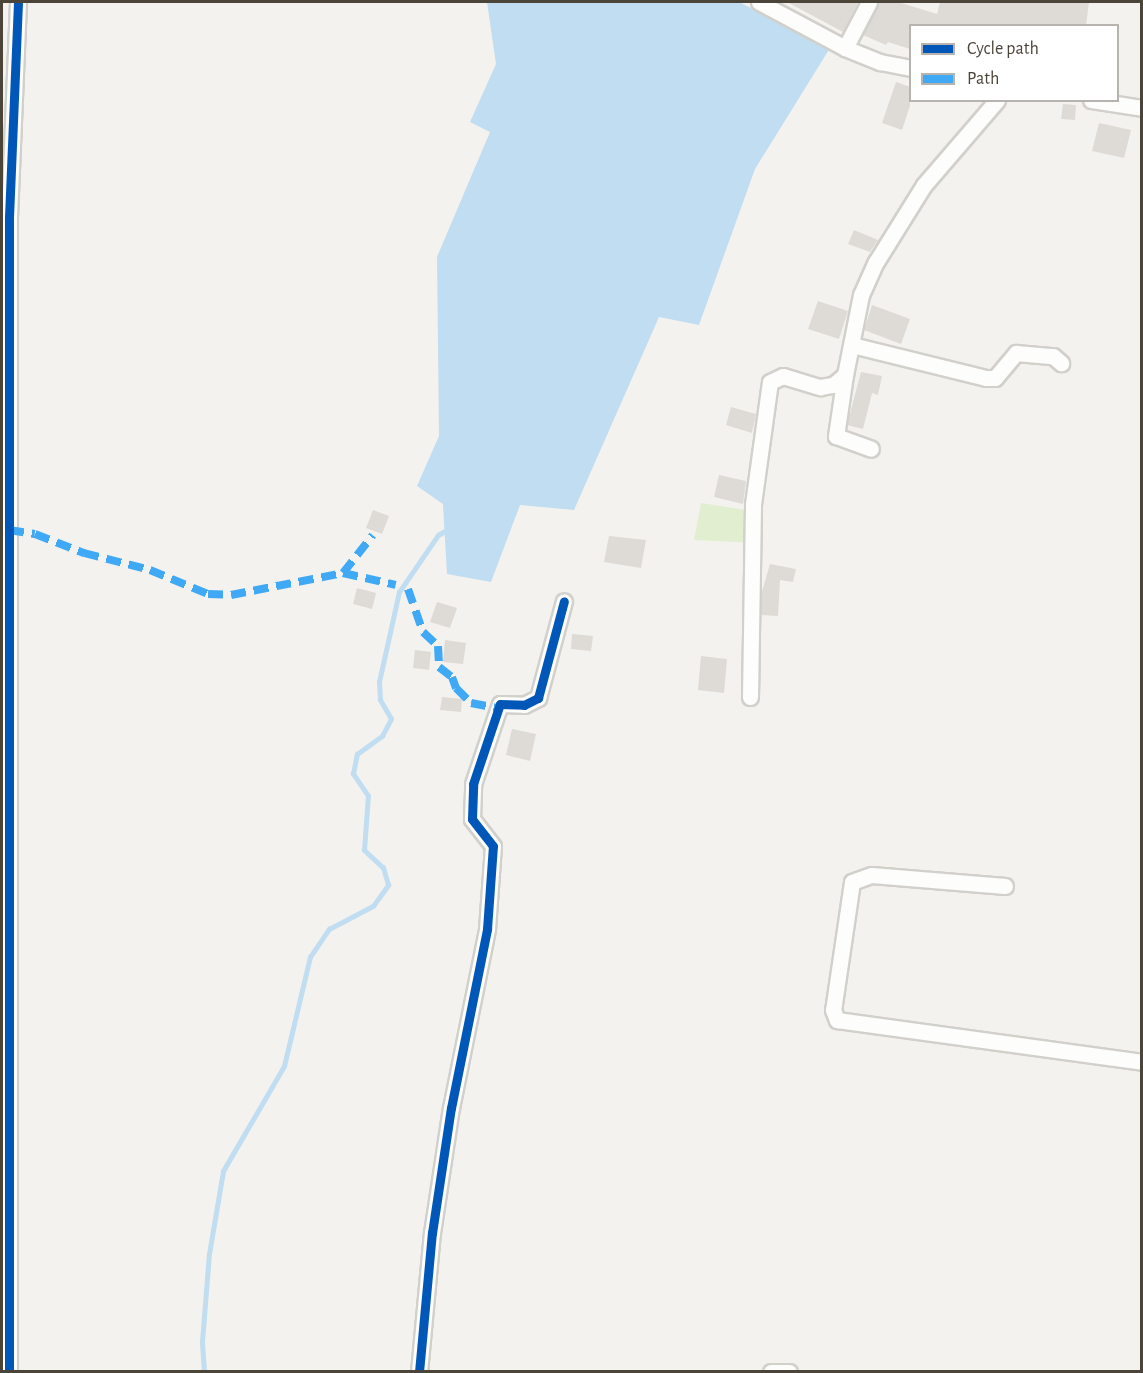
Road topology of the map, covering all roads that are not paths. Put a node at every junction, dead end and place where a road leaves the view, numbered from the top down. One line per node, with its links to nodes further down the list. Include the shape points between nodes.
1 (18, 2): 13 (street, via 9,217)
2 (759, 2): 4 (street)
3 (869, 2): 4 (street)
4 (845, 48): 5 (street, via 880,62)
5 (909, 68)
6 (995, 102): 9 (street, via 924,185 876,262 861,295)
7 (1104, 102): 8 (street)
8 (1142, 108)
9 (852, 345): 10 (street, via 986,378 995,378 1016,353 1053,356); 11 (street)
10 (1061, 363)
11 (845, 375): 12 (street, via 836,436); 15 (street, via 834,385 820,387 783,376 770,382 753,504)
12 (871, 449)
13 (5, 530): 16 (street)
14 (564, 601): 22 (street, via 538,698 524,705 500,704 473,784 472,819 493,846 487,929 451,1108 432,1233)
15 (750, 697)
16 (5, 757): 18 (street)
17 (1005, 886): 20 (street, via 871,875 852,882 848,887 833,1010 837,1020)
18 (6, 956): 19 (street)
19 (7, 1039): 21 (street)
20 (1142, 1062)
21 (9, 1371)
22 (419, 1371)
23 (771, 1371): 24 (street)
24 (789, 1371)

